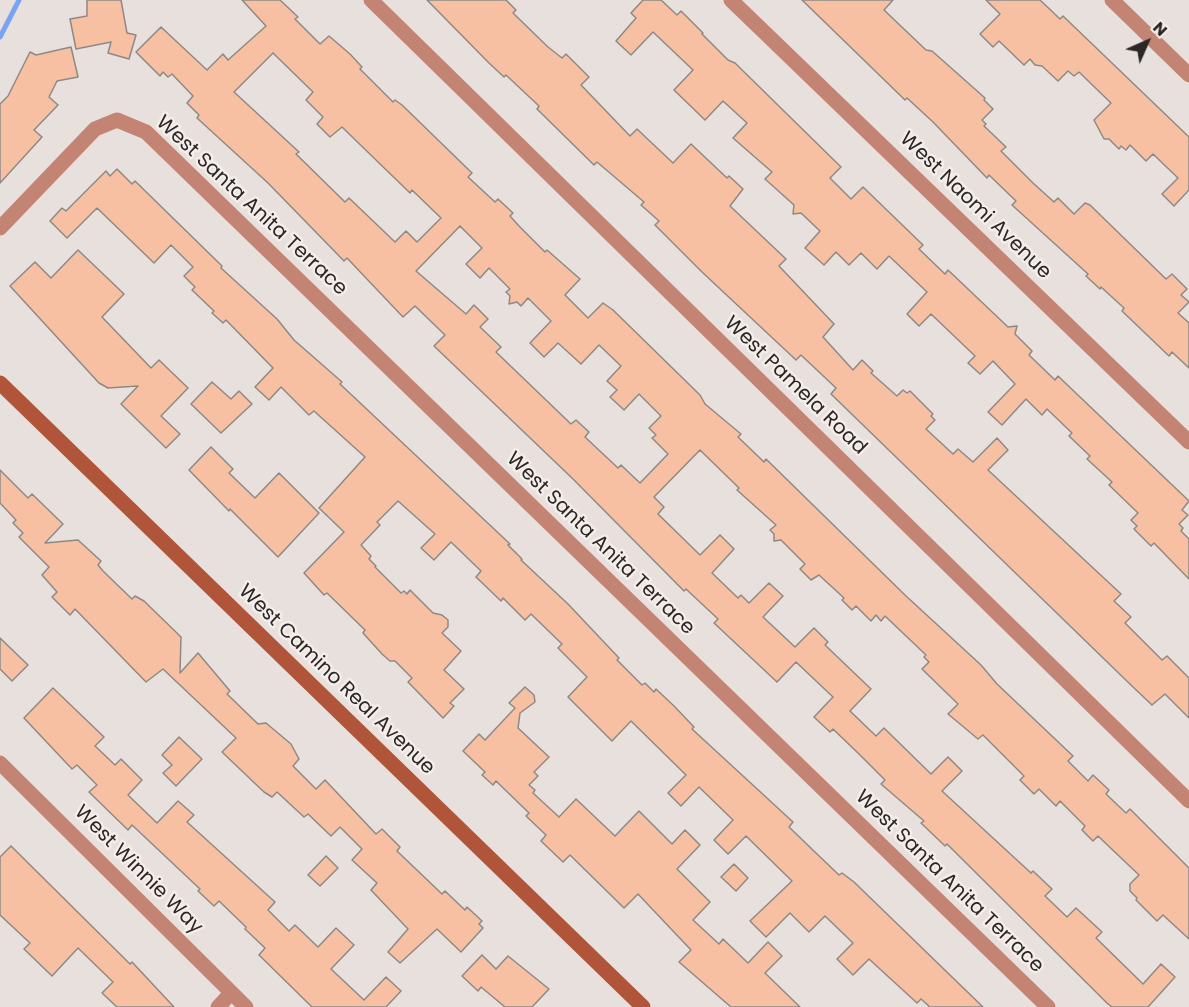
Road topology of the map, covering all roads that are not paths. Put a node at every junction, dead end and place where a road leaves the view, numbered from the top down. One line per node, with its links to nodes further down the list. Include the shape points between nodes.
1 (371, 0): 9 (street, West Pamela Road)
2 (731, 0): 7 (street, West Naomi Avenue)
3 (1112, 0): 4 (street)
4 (1189, 75)
5 (0, 228): 14 (street, West Santa Anita Terrace, via 94,129 117,120 146,132)
6 (0, 383): 13 (street, West Camino Real Avenue)
7 (1189, 442)
8 (0, 763): 10 (street, West Winnie Way)
9 (1189, 801)
10 (231, 993): 11 (street); 12 (street, West Winnie Way)
11 (218, 1007)
12 (246, 1007)
13 (643, 1007)
14 (1048, 1007)

